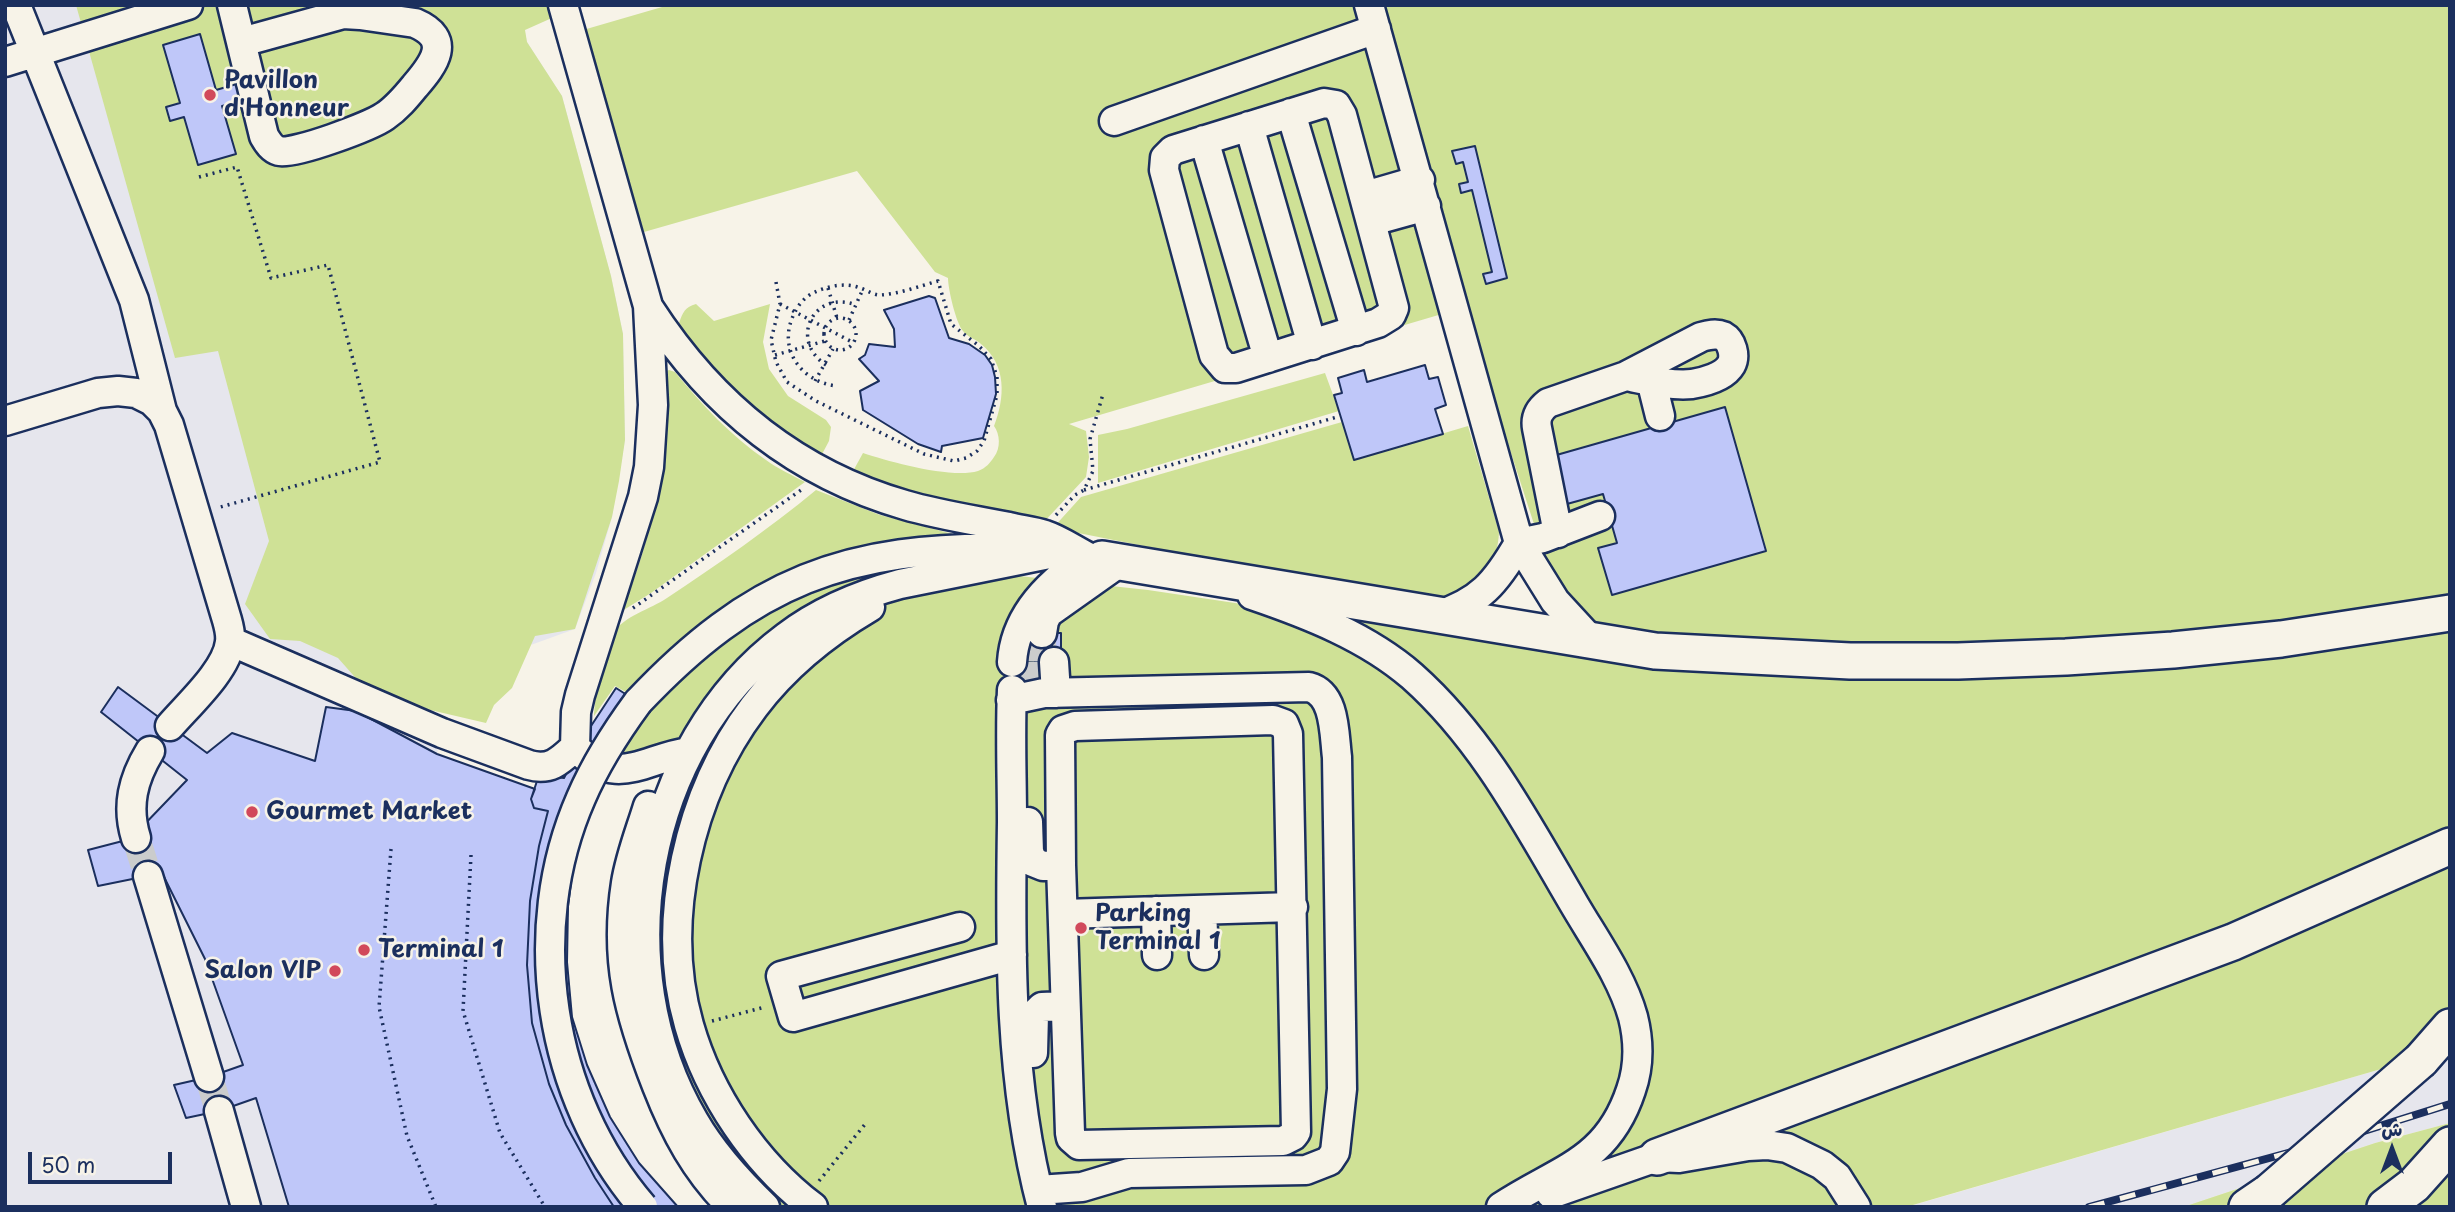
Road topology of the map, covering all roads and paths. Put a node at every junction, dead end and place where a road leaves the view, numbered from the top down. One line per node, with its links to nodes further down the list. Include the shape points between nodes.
1 (16, 5): 8 (street)
2 (188, 5): 8 (street)
3 (233, 5): 7 (street)
4 (568, 7): 23 (street)
5 (412, 14): 7 (street, via 343,15); 7 (street, via 435,40 436,58 400,105 377,122 288,152 273,148 264,136)
6 (1373, 17): 11 (street); 15 (street)
7 (242, 42)
8 (35, 53): 9 (street); 42 (street, via 134,300)
9 (5, 62)
10 (1291, 113): 12 (street); 16 (street, via 1330,103 1340,109); 29 (street)
11 (1114, 121)
12 (1249, 126): 13 (street); 33 (street)
13 (1204, 140): 37 (street); 37 (street, via 1173,150 1163,164 1214,355 1220,365 1230,369)
14 (199, 177): 48 (path, via 237,167 271,278 328,264 380,462)
15 (1423, 193): 16 (street); 52 (street)
16 (1369, 209): 29 (street, via 1394,308 1385,321)
17 (776, 282): 21 (path)
18 (828, 288): 19 (path, via 841,284); 20 (path); 24 (path, via 813,293)
19 (863, 289): 22 (path); 36 (path, via 882,295 938,281 951,324 991,359 997,377 992,417 977,452 954,461 924,454 802,393 787,382)
20 (832, 303): 22 (path); 25 (path); 26 (path)
21 (780, 304): 24 (path); 36 (path, via 771,340)
22 (856, 305): 27 (path)
23 (648, 306): 46 (street, via 670,341 725,403 757,431); 59 (street, via 653,405 649,467)
24 (796, 311): 26 (path); 35 (path, via 789,323)
25 (837, 318): 27 (path); 28 (path)
26 (811, 319): 28 (path); 32 (path)
27 (849, 320): 31 (path, via 857,335)
28 (825, 328): 30 (path); 31 (path)
29 (1356, 331): 33 (street)
30 (825, 341): 32 (path); 34 (path)
31 (854, 343): 34 (path, via 841,351)
32 (808, 345): 35 (path); 38 (path)
33 (1312, 345): 37 (street)
34 (833, 349): 38 (path)
35 (790, 351): 36 (path); 39 (path, via 799,368)
36 (775, 355)
37 (1268, 358)
38 (826, 365): 39 (path)
39 (815, 381): 40 (path)
40 (837, 386)
41 (1103, 394): 47 (path, via 1090,439 1093,471)
42 (162, 411): 45 (street, via 135,393 118,391); 48 (street)
43 (1660, 416): 50 (street, via 1639,378 1548,403 1538,414)
44 (1337, 417): 47 (path)
45 (5, 421)
46 (820, 471): 51 (street, via 906,505); 59 (path, via 804,487 628,611)
47 (1084, 489): 51 (path, via 1056,515)
48 (196, 514): 62 (street)
49 (1600, 516): 50 (street)
50 (1558, 533): 52 (street)
51 (1051, 543): 53 (street); 55 (street); 102 (street, bridge, via 889,555 817,573 783,587 719,626 690,650 638,702 596,765 571,824 558,872 552,909 551,984 564,1059 576,1095 610,1162)
52 (1519, 543): 58 (street, via 1497,579 1480,596); 61 (street, via 1555,601)
53 (1103, 560): 54 (main road); 60 (street, via 1058,604 1053,618); 60 (street, via 1049,585)
54 (1189, 574): 58 (main road); 105 (street, via 1300,612 1366,644 1410,674 1472,739 1519,810 1625,994 1637,1055 1631,1091 1615,1125 1603,1142 1571,1168)
55 (925, 579): 68 (street, via 852,600 785,637 748,671); 98 (street, via 843,624 772,685 722,757 688,853 679,951 689,1027 710,1078 741,1131 774,1172)
56 (2450, 594): 63 (main road, via 2313,616 2043,641 1692,642)
57 (2450, 613): 63 (main road, via 2281,639 2066,657 1850,661)
58 (1436, 616): 61 (main road)
59 (606, 618): 66 (street, via 580,695)
60 (1040, 629): 64 (street, via 1015,641)
61 (1590, 639): 63 (main road)
62 (230, 641): 65 (street, via 217,671); 66 (street, via 529,765 555,765)
63 (1655, 650)
64 (1029, 685): 73 (street, via 1022,737 1027,751 1030,858 1038,865); 81 (street); 94 (street, via 1313,688 1330,709 1337,757 1342,1089 1333,1157 1306,1170 1129,1173)
65 (170, 726)
66 (575, 747): 68 (street, via 597,764 611,768 638,768)
67 (150, 751): 69 (street, via 133,786 130,806)
68 (675, 755): 90 (street, via 649,885 646,938 658,1033)
69 (135, 838)
70 (2450, 846): 93 (main road, via 2233,942)
71 (391, 849): 100 (path, via 379,1007 407,1136)
72 (471, 855): 101 (path, via 463,1011 500,1133)
73 (1061, 865): 75 (street, via 1059,741 1063,730 1279,721 1288,734); 78 (street)
74 (148, 876): 87 (street)
75 (1293, 907): 76 (street); 85 (street, via 1297,1126 1289,1140 1074,1143)
76 (1202, 910): 77 (street); 83 (street)
77 (1156, 911): 78 (street); 82 (street)
78 (1063, 914): 85 (street)
79 (960, 927): 80 (street)
80 (869, 951): 84 (street); 84 (street, via 781,976 793,1017)
81 (1012, 955): 84 (street); 92 (street, via 1024,1130)
82 (1157, 955)
83 (1204, 955)
84 (880, 991)
85 (1065, 1006): 92 (street, via 1042,1007 1034,1014 1034,1131)
86 (2450, 1027): 96 (main road, bridge, via 2421,1060)
87 (209, 1077)
88 (219, 1111): 99 (street)
89 (866, 1123): 98 (path)
90 (684, 1125): 103 (street, via 695,1165); 104 (street)
91 (2450, 1145): 108 (main road, via 2414,1185)
92 (1030, 1146): 95 (street)
93 (1657, 1157): 97 (street); 107 (street, via 1679,1158 1748,1146 1787,1148 1822,1165 1843,1185)
94 (1073, 1198): 95 (street)
95 (1040, 1199)
96 (2258, 1199)
97 (1548, 1200): 106 (street)
98 (809, 1203)
99 (246, 1207)
100 (436, 1207)
101 (545, 1207)
102 (643, 1207)
103 (732, 1207)
104 (765, 1207)
105 (1501, 1207)
106 (1514, 1207)
107 (1856, 1207)
108 (2385, 1207)

